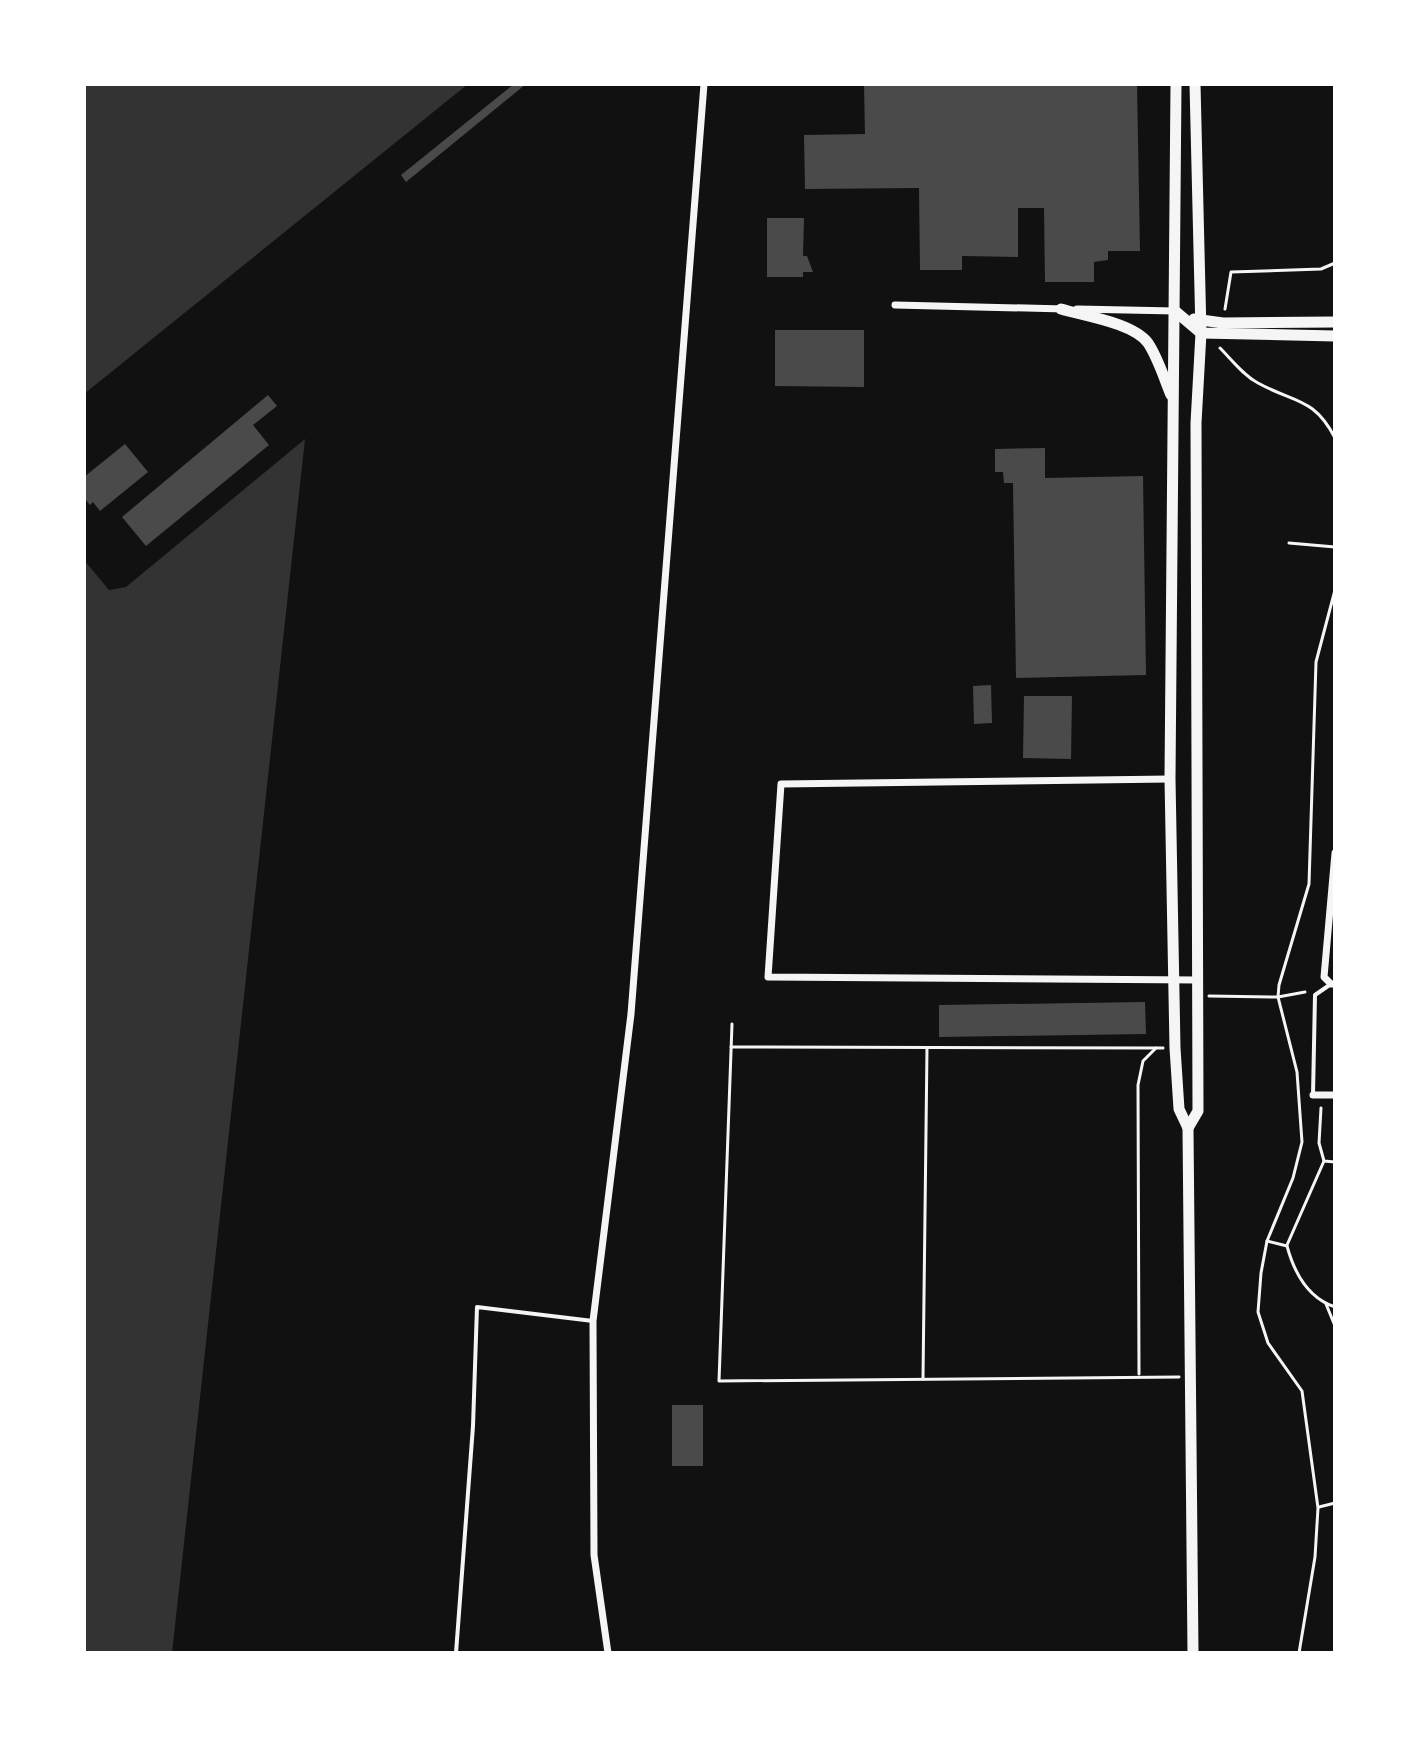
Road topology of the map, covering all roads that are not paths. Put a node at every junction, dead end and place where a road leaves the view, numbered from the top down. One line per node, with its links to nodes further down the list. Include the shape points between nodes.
1 (704, 84): 20 (street, via 631,1014)
2 (1176, 84): 6 (main road)
3 (1195, 84): 8 (main road)
4 (895, 305): 5 (street)
5 (1061, 309): 6 (street); 10 (main road, via 1143,338)
6 (1175, 311): 8 (main road); 10 (main road)
7 (1335, 322): 8 (main road)
8 (1201, 327): 9 (main road, via 1221,335); 15 (main road, via 1196,423)
9 (1335, 336)
10 (1174, 401): 11 (main road)
11 (1170, 779): 14 (main road); 14 (street, via 781,784 768,977)
12 (1335, 853): 13 (street)
13 (1333, 884): 16 (street, via 1324,977)
14 (1174, 980): 15 (street); 19 (main road, via 1179,1109)
15 (1198, 980): 19 (main road, via 1198,1111)
16 (1333, 984): 17 (lane, via 1315,995)
17 (1313, 1095): 18 (street)
18 (1335, 1095)
19 (1188, 1128): 23 (main road)
20 (593, 1321): 21 (lane, via 477,1307); 22 (street, via 594,1555)
21 (456, 1653)
22 (608, 1653)
23 (1193, 1653)

